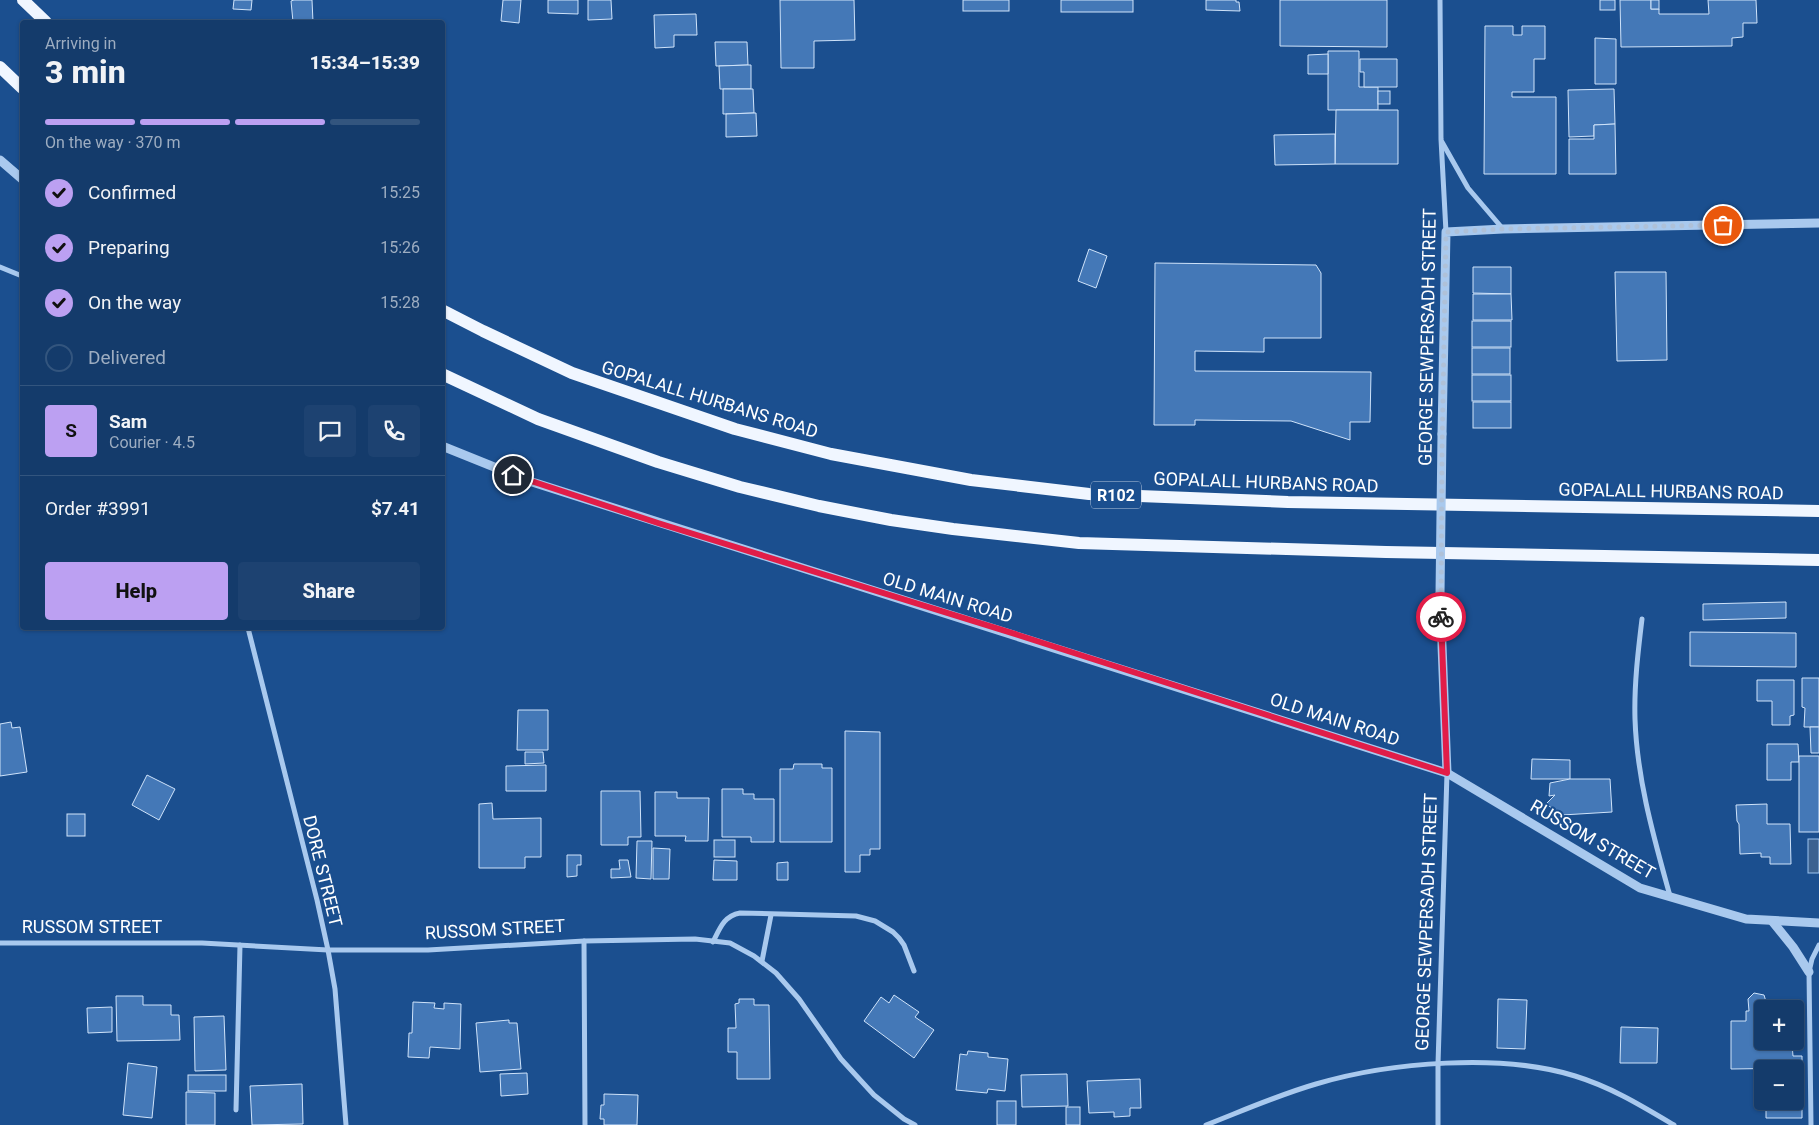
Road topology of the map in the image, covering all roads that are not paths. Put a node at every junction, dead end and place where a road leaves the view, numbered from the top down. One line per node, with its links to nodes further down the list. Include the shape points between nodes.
1 (22, 0): 3 (main road)
2 (1440, 0): 6 (street, GEORGE SEWPERSADH STREET)
3 (44, 20)
4 (0, 68): 5 (main road)
5 (20, 86)
6 (1441, 140): 10 (street, via 1468,188); 11 (street, GEORGE SEWPERSADH STREET)
7 (0, 160): 8 (street)
8 (20, 177)
9 (1819, 223): 10 (street)
10 (1503, 229): 11 (street)
11 (1446, 232): 21 (street, GEORGE SEWPERSADH STREET, bridge, via 1440,594)
12 (0, 267): 13 (street)
13 (20, 275)
14 (445, 311): 17 (main road, GOPALALL HURBANS ROAD / R102, via 572,373 735,429 831,454 972,480 1090,494 1288,502)
15 (445, 375): 18 (main road, via 538,419 740,487 819,506 953,529 1089,543)
16 (445, 447): 21 (street, OLD MAIN ROAD, via 529,481)
17 (1819, 511)
18 (1819, 560)
19 (1642, 619): 22 (street, via 1636,672 1638,755 1646,806)
20 (249, 630): 31 (street, DORE STREET)
21 (1447, 773): 22 (street, RUSSOM STREET, via 1640,888); 35 (street, GEORGE SEWPERSADH STREET)
22 (1670, 897): 24 (street, RUSSOM STREET, via 1746,920)
23 (771, 915): 28 (street, via 735,914 722,922); 32 (street); 33 (street, via 856,916 875,921 899,938)
24 (1772, 921): 25 (street, RUSSOM STREET); 34 (street)
25 (1819, 923)
26 (584, 941): 28 (street, RUSSOM STREET); 31 (street, RUSSOM STREET, via 428,950); 38 (street)
27 (0, 942): 29 (street, RUSSOM STREET, via 202,942)
28 (713, 942): 32 (street, RUSSOM STREET, via 730,943)
29 (240, 945): 31 (street, RUSSOM STREET); 36 (street)
30 (1819, 945): 34 (street)
31 (328, 950): 37 (street, DORE STREET, via 335,989)
32 (762, 961): 39 (street, RUSSOM STREET, via 776,972 841,1059 874,1095)
33 (914, 971)
34 (1809, 972): 43 (street)
35 (1438, 1064): 40 (street, via 1363,1073 1317,1084); 41 (street, GEORGE SEWPERSADH STREET); 42 (street, via 1508,1064 1576,1076 1626,1097)
36 (236, 1110)
37 (346, 1125)
38 (585, 1125)
39 (915, 1125)
40 (1206, 1125)
41 (1438, 1125)
42 (1674, 1125)
43 (1811, 1125)

